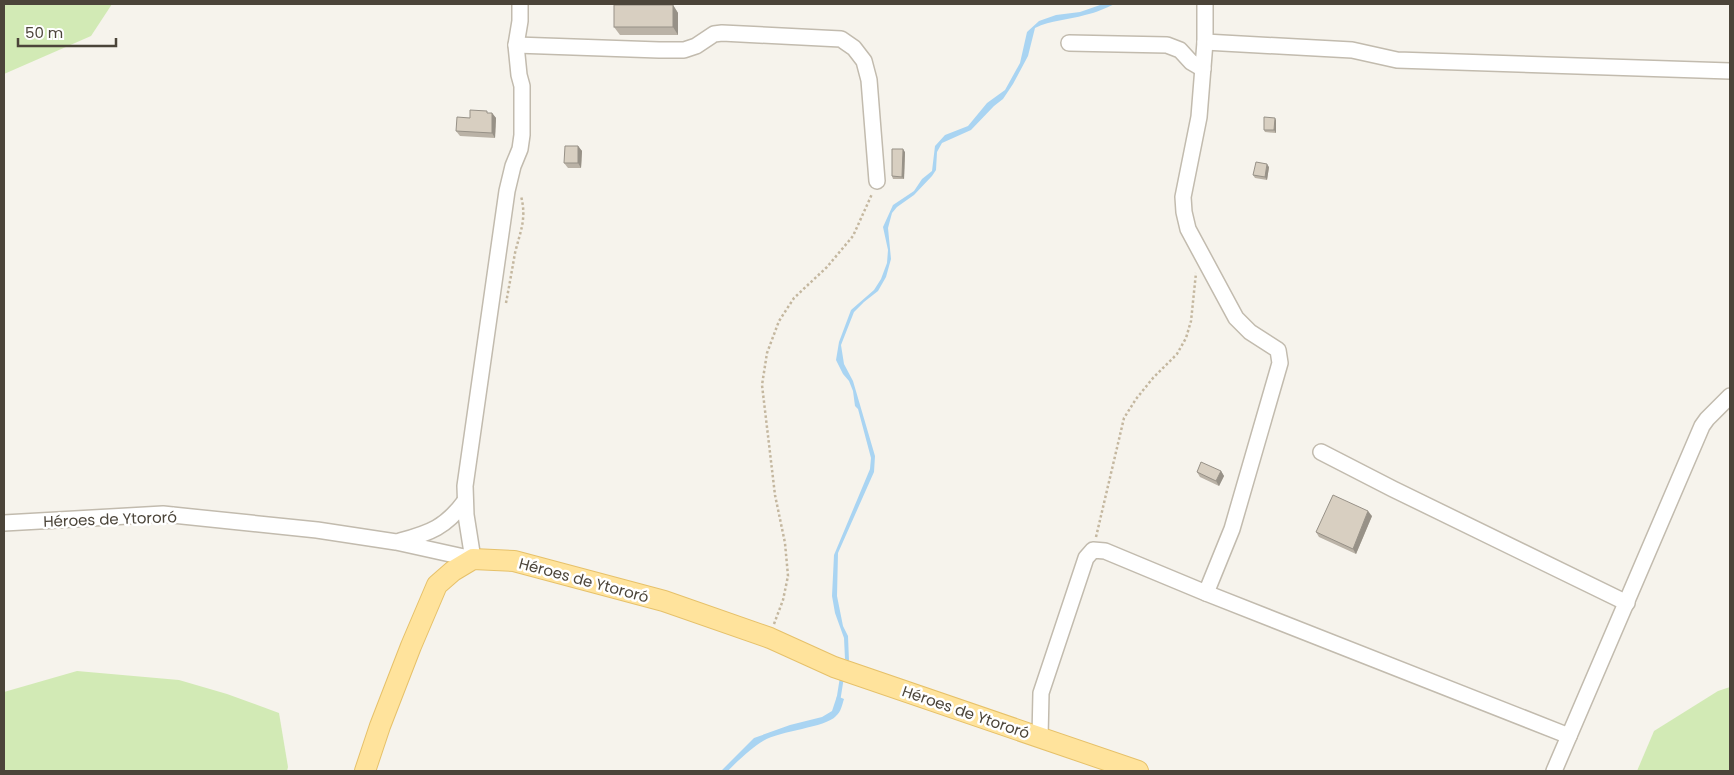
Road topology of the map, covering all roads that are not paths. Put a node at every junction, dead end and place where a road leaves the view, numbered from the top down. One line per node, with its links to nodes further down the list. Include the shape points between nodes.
1 (520, 4): 5 (street)
2 (1205, 4): 3 (street)
3 (1205, 42): 6 (street); 7 (street, via 1352,50 1396,60)
4 (1068, 43): 6 (street, via 1167,45 1180,50)
5 (516, 44): 8 (street, via 684,50 722,32 841,39 864,61 869,80); 11 (street, via 522,86 522,135 508,191)
6 (1203, 70): 15 (street, via 1199,117 1183,196 1188,228 1236,318 1250,332 1278,350 1280,363 1232,529)
7 (1730, 70)
8 (877, 181)
9 (1730, 396): 16 (street, via 1702,426)
10 (1321, 452): 16 (street)
11 (465, 501): 13 (street, via 437,528); 14 (street)
12 (4, 523): 13 (street, Héroes de Ytororó, via 163,514)
13 (396, 542): 14 (street, Héroes de Ytororó)
14 (473, 559): 17 (main road, Héroes de Ytororó, via 514,561 664,602 770,638 834,667); 19 (main road, via 438,585 387,708)
15 (1206, 593): 17 (street, via 1093,550 1086,558 1041,692); 18 (street)
16 (1627, 603): 18 (street)
17 (1040, 736): 20 (main road, Héroes de Ytororó)
18 (1569, 736): 21 (street)
19 (365, 771)
20 (1138, 771)
21 (1554, 771)

